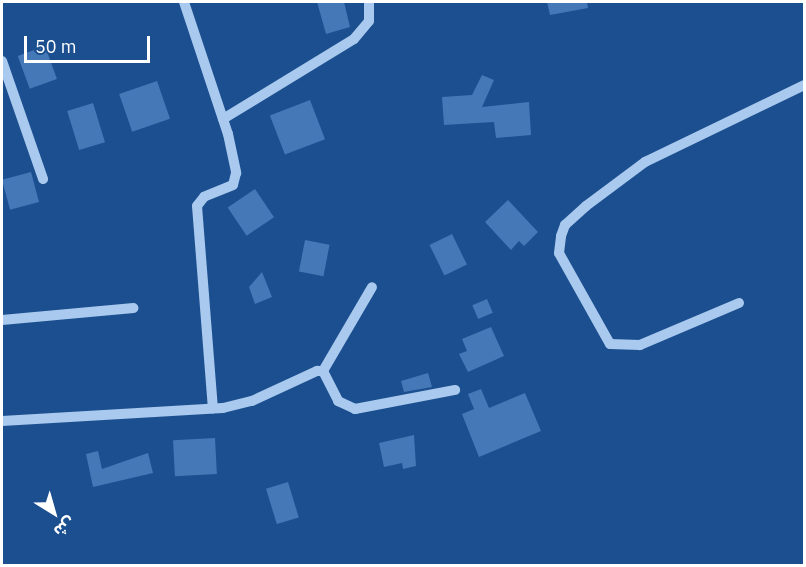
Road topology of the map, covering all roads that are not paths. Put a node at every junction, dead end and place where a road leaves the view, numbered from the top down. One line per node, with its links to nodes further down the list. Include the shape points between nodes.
1 (184, 2): 5 (street)
2 (369, 2): 5 (street, via 369,21 354,39)
3 (2, 62): 6 (street)
4 (804, 85): 8 (street, via 645,162 579,212 565,225 561,236 559,253 610,344 640,345)
5 (223, 119): 13 (street, via 237,179 204,197 197,206)
6 (43, 179)
7 (372, 287): 11 (street)
8 (739, 303)
9 (133, 308): 10 (street)
10 (2, 320)
11 (323, 371): 12 (street, via 338,401 355,409); 13 (street, via 317,370 252,401)
12 (455, 390)
13 (213, 408): 14 (street)
14 (2, 421)

